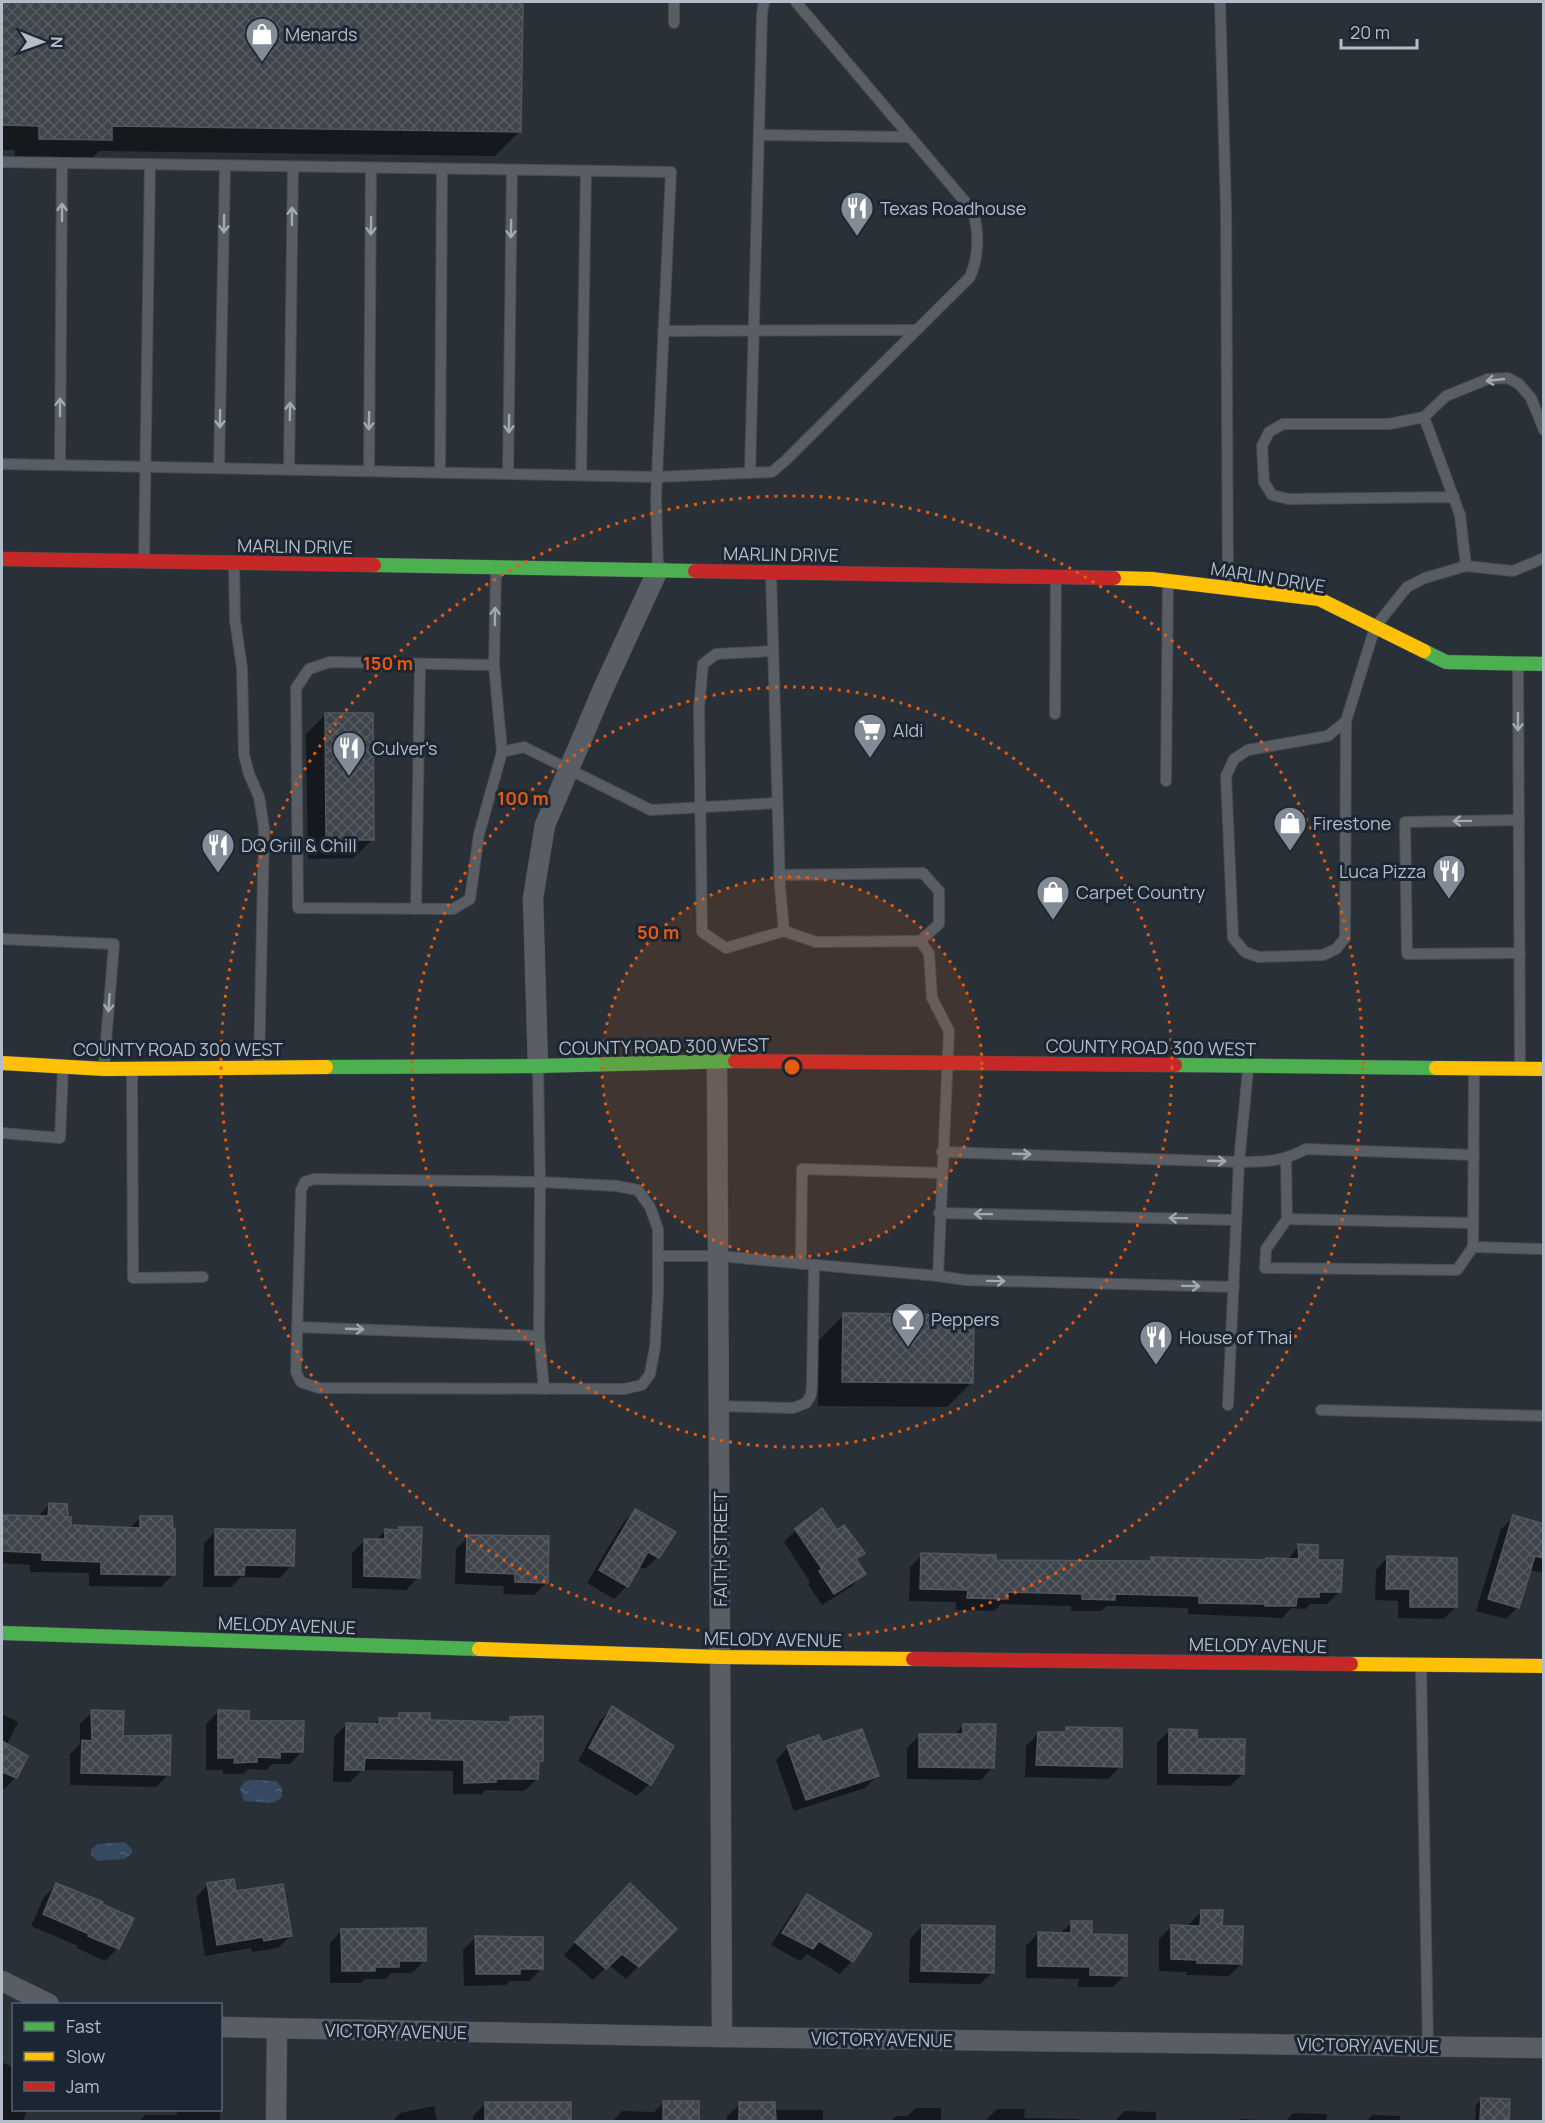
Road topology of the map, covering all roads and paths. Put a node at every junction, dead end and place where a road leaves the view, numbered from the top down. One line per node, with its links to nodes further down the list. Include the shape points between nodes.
1 (674, 2): 5 (lane)
2 (764, 2): 6 (lane)
3 (796, 2): 7 (lane)
4 (1220, 2): 44 (lane, via 1226,209)
5 (674, 23)
6 (759, 135): 7 (lane); 17 (lane)
7 (910, 137): 18 (lane, via 973,212 977,225 975,264 970,277)
8 (2, 162): 9 (lane)
9 (62, 163): 10 (lane); 23 (lane, one-way to 9)
10 (150, 164): 11 (lane); 24 (lane)
11 (225, 166): 12 (lane); 25 (lane, one-way to 25)
12 (293, 166): 13 (lane); 26 (lane, one-way to 12)
13 (371, 168): 14 (lane); 27 (lane, one-way to 27)
14 (442, 169): 15 (lane); 28 (lane)
15 (512, 170): 16 (lane); 30 (lane, one-way to 30)
16 (586, 171): 19 (lane, via 671,172); 31 (lane)
17 (754, 330): 18 (lane); 19 (lane); 29 (lane)
18 (917, 330): 29 (lane, via 772,472)
19 (663, 331): 32 (lane)
20 (1424, 417): 21 (lane, one-way to 20, via 1531,398 1508,378 1488,379 1446,396); 33 (lane); 33 (lane, via 1389,424 1283,424 1269,432 1262,446 1264,482 1272,495 1288,499)
21 (1544, 430)
22 (2, 464): 23 (lane)
23 (60, 465): 24 (lane)
24 (146, 466): 25 (lane); 36 (lane)
25 (219, 468): 26 (lane)
26 (289, 469): 27 (lane)
27 (369, 471): 28 (lane)
28 (440, 472): 30 (lane)
29 (750, 473): 32 (lane)
30 (508, 474): 31 (lane)
31 (581, 475): 32 (lane)
32 (657, 477): 40 (lane)
33 (1454, 497): 38 (lane)
34 (1544, 558): 38 (lane, via 1513,571)
35 (2, 559): 36 (street, MARLIN DRIVE)
36 (144, 561): 37 (street, MARLIN DRIVE)
37 (234, 563): 39 (street, MARLIN DRIVE); 70 (lane, via 244,755 259,797 264,828)
38 (1466, 566): 45 (lane, via 1407,587)
39 (496, 567): 40 (street, MARLIN DRIVE); 50 (lane, one-way to 39)
40 (658, 570): 41 (street, MARLIN DRIVE); 54 (street)
41 (771, 572): 42 (street, MARLIN DRIVE); 46 (lane)
42 (1056, 577): 43 (street, MARLIN DRIVE); 51 (lane)
43 (1168, 581): 44 (street, MARLIN DRIVE); 55 (lane)
44 (1228, 588): 45 (street, MARLIN DRIVE, via 1319,599)
45 (1375, 627): 47 (street, MARLIN DRIVE, via 1446,662); 52 (lane)
46 (773, 651): 56 (lane); 57 (lane, via 716,654 703,664 699,708)
47 (1518, 663): 49 (street, MARLIN DRIVE); 58 (lane, one-way to 58)
48 (420, 664): 50 (lane); 60 (lane); 60 (lane, via 330,662 309,669 296,688 298,908)
49 (1544, 664)
50 (494, 665): 53 (lane)
51 (1055, 714)
52 (1346, 721): 52 (lane, via 1328,736 1248,750 1234,759 1226,776 1233,938 1245,952 1259,957 1323,955 1336,949 1345,938)
53 (502, 752): 54 (lane, via 524,747); 60 (lane, via 479,834 470,899 453,909)
54 (568, 770): 57 (lane, via 651,810); 68 (street, via 545,825 533,898)
55 (1166, 781)
56 (777, 803): 57 (lane); 59 (lane)
57 (700, 809): 61 (lane, via 702,932 726,948)
58 (1519, 820): 64 (lane); 64 (lane, one-way to 64, via 1405,822 1407,954)
59 (779, 875): 61 (lane); 63 (lane, via 923,873 939,891 939,924)
60 (416, 909)
61 (784, 931): 63 (lane, via 816,942)
62 (2, 939): 73 (lane, one-way to 73, via 114,945)
63 (920, 941): 67 (lane, via 929,952 932,998 949,1031)
64 (1520, 953): 75 (lane)
65 (717, 1061): 67 (street, COUNTY ROAD 300 WEST); 68 (street, COUNTY ROAD 300 WEST); 91 (street, FAITH STREET)
66 (2, 1063): 71 (street, COUNTY ROAD 300 WEST)
67 (947, 1063): 69 (street, COUNTY ROAD 300 WEST); 78 (lane)
68 (538, 1066): 70 (street, COUNTY ROAD 300 WEST); 83 (lane)
69 (1249, 1066): 72 (street, COUNTY ROAD 300 WEST); 81 (lane)
70 (259, 1067): 74 (street, COUNTY ROAD 300 WEST)
71 (63, 1068): 73 (street, COUNTY ROAD 300 WEST); 77 (lane, via 60,1138)
72 (1474, 1068): 75 (street, COUNTY ROAD 300 WEST); 79 (lane)
73 (104, 1069): 74 (street, COUNTY ROAD 300 WEST)
74 (132, 1069): 95 (lane, via 133,1278)
75 (1520, 1069): 76 (street, COUNTY ROAD 300 WEST)
76 (1544, 1069)
77 (2, 1133)
78 (942, 1152): 81 (lane, one-way to 81); 82 (lane)
79 (1474, 1155): 80 (lane, via 1306,1149); 87 (lane)
80 (1287, 1159): 81 (lane); 85 (lane)
81 (1239, 1162): 86 (lane)
82 (942, 1173): 84 (lane); 92 (lane, via 802,1169)
83 (540, 1182): 90 (lane, via 638,1190 658,1229); 97 (lane, via 305,1182 301,1190); 98 (lane)
84 (939, 1214): 86 (lane, one-way to 84); 94 (lane)
85 (1287, 1219): 87 (lane); 88 (lane, via 1266,1249 1265,1268 1456,1270)
86 (1236, 1220): 96 (lane)
87 (1473, 1223): 88 (lane)
88 (1473, 1247): 89 (lane)
89 (1544, 1249)
90 (658, 1256): 91 (lane); 99 (lane, via 655,1347 650,1374 642,1385 624,1389)
91 (719, 1256): 92 (lane); 100 (street, FAITH STREET)
92 (801, 1264): 93 (lane)
93 (814, 1265): 94 (lane); 100 (lane, via 812,1385 806,1403 793,1408)
94 (938, 1276): 96 (lane, one-way to 96)
95 (203, 1277)
96 (1234, 1287): 101 (lane)
97 (297, 1328): 98 (lane, one-way to 98); 99 (lane, via 296,1372 301,1382 309,1386)
98 (539, 1336): 99 (lane)
99 (544, 1389)
100 (719, 1406): 105 (street, FAITH STREET)
101 (1228, 1406)
102 (1321, 1410): 103 (lane)
103 (1544, 1416)
104 (2, 1633): 105 (street, MELODY AVENUE)
105 (720, 1657): 106 (street, MELODY AVENUE); 112 (street, FAITH STREET)
106 (1421, 1664): 107 (street, MELODY AVENUE); 113 (lane)
107 (1544, 1666)
108 (2, 1981): 109 (street)
109 (46, 2003)
110 (222, 2027): 111 (street, VICTORY AVENUE)
111 (277, 2028): 112 (street, VICTORY AVENUE); 115 (street)
112 (722, 2037): 113 (street, VICTORY AVENUE)
113 (1428, 2046): 114 (street, VICTORY AVENUE)
114 (1544, 2048)
115 (276, 2121)

